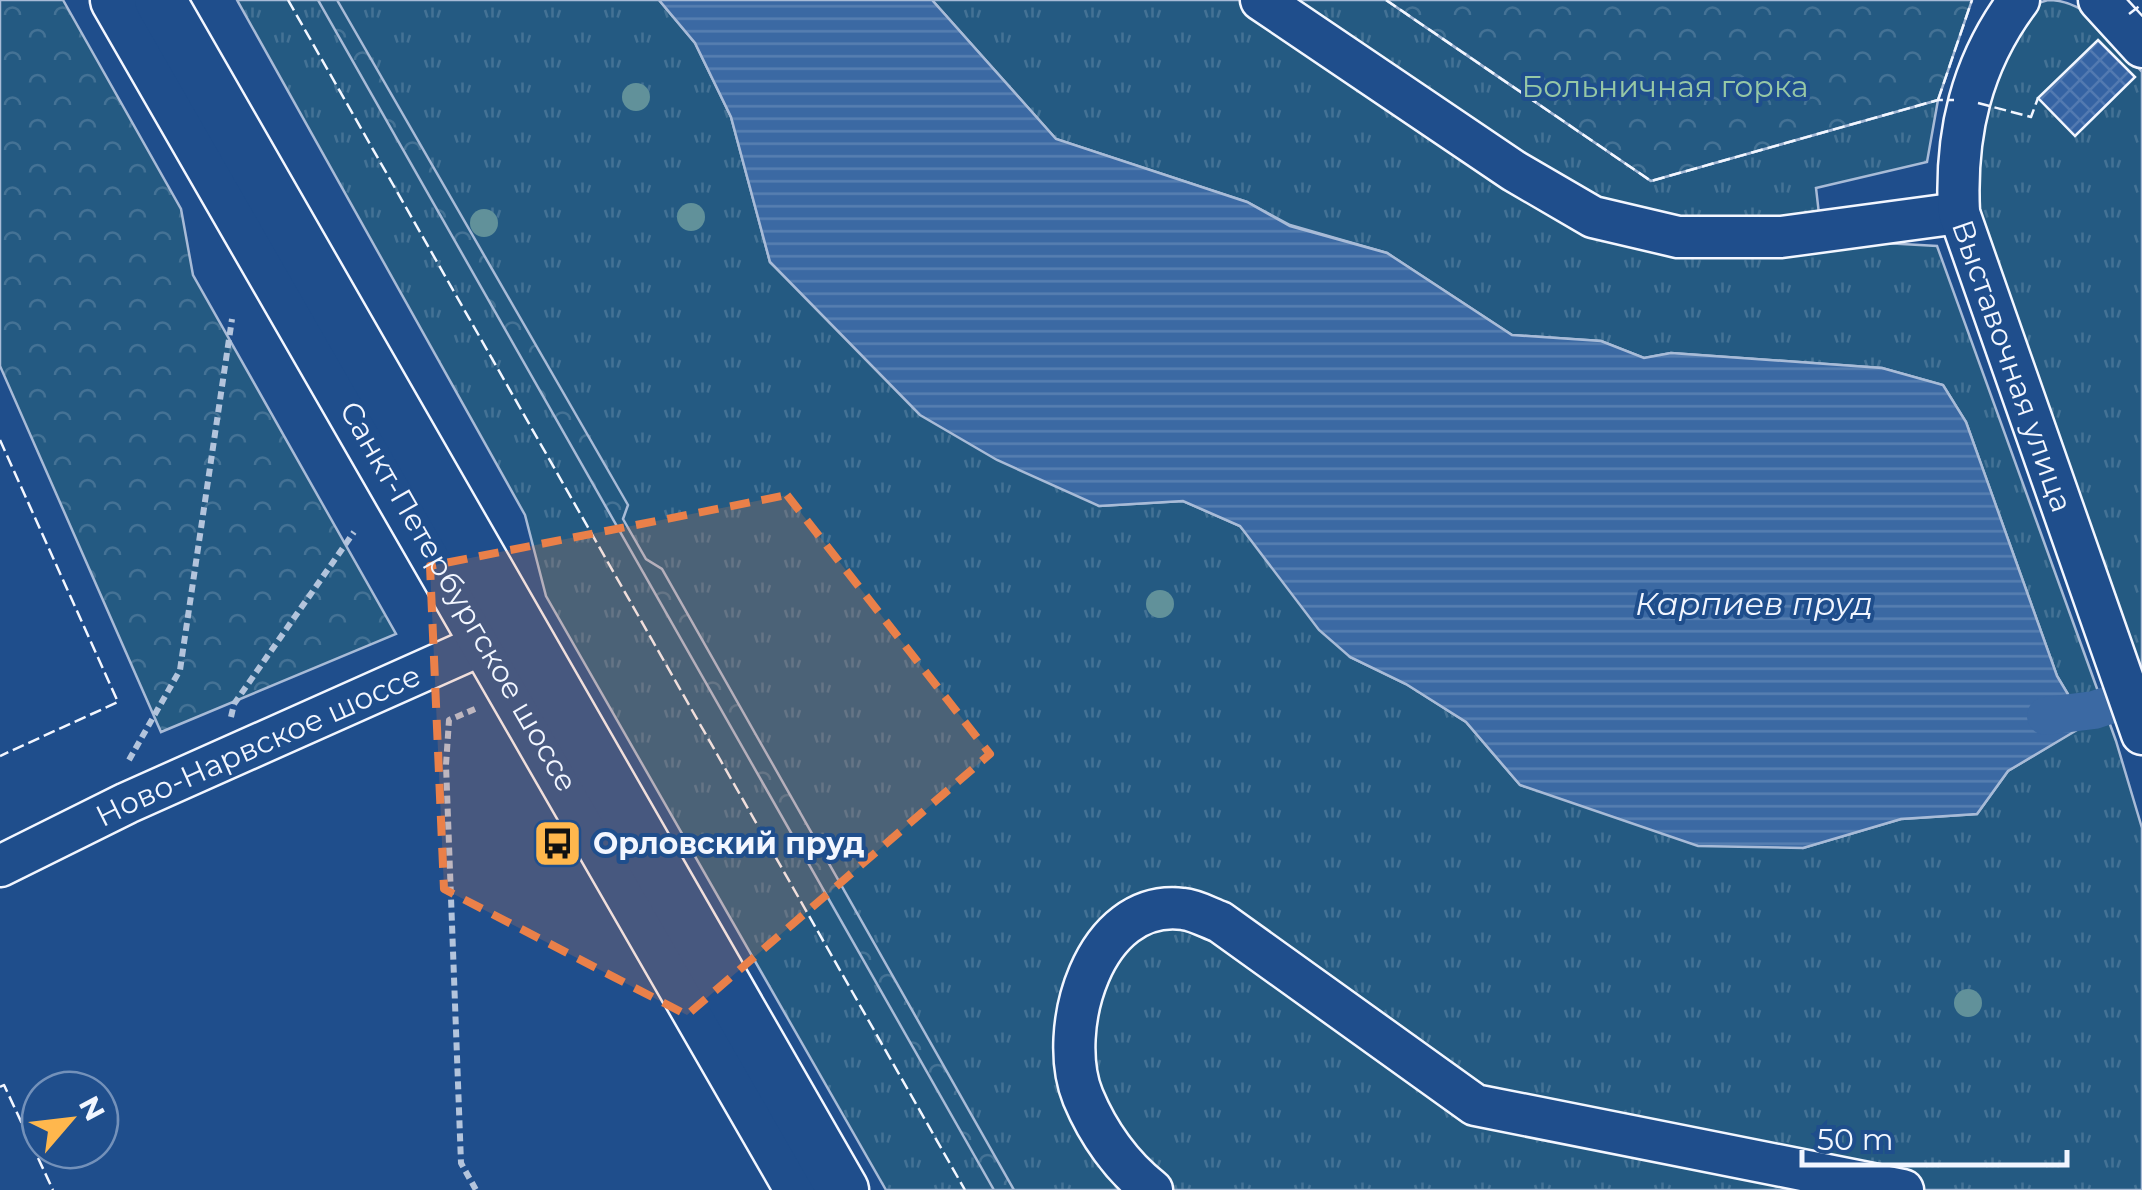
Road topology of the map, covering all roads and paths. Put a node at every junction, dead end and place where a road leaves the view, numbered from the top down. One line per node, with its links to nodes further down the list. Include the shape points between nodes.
1 (116, 0): 10 (main road, Санкт-Петербургское шоссе)
2 (160, 0): 10 (main road, Санкт-Петербургское шоссе)
3 (1261, 0): 7 (street, via 1514,172 1592,217 1678,237 1781,237)
4 (2019, 0): 7 (street, Выставочная улица, via 1966,99 1957,163)
5 (2099, 0): 6 (street)
6 (2142, 46)
7 (1959, 213): 12 (street, Выставочная улица)
8 (232, 319): 14 (path, via 180,670)
9 (354, 532): 13 (path, via 234,704)
10 (502, 636): 13 (street, Ново-Нарвское шоссе); 17 (main road, Санкт-Петербургское шоссе); 18 (main road, Санкт-Петербургское шоссе)
11 (485, 704): 16 (path, via 450,720 446,764 461,1163)
12 (2142, 734)
13 (223, 760): 15 (street, Ново-Нарвское шоссе)
14 (124, 766)
15 (0, 866)
16 (476, 1190)
17 (800, 1190)
18 (844, 1190)
19 (1152, 1190): 20 (street, via 1105,1139 1082,1094 1075,1048 1079,1002 1090,964 1116,934 1144,915 1182,908 1220,922 1476,1105)
20 (1903, 1190)

